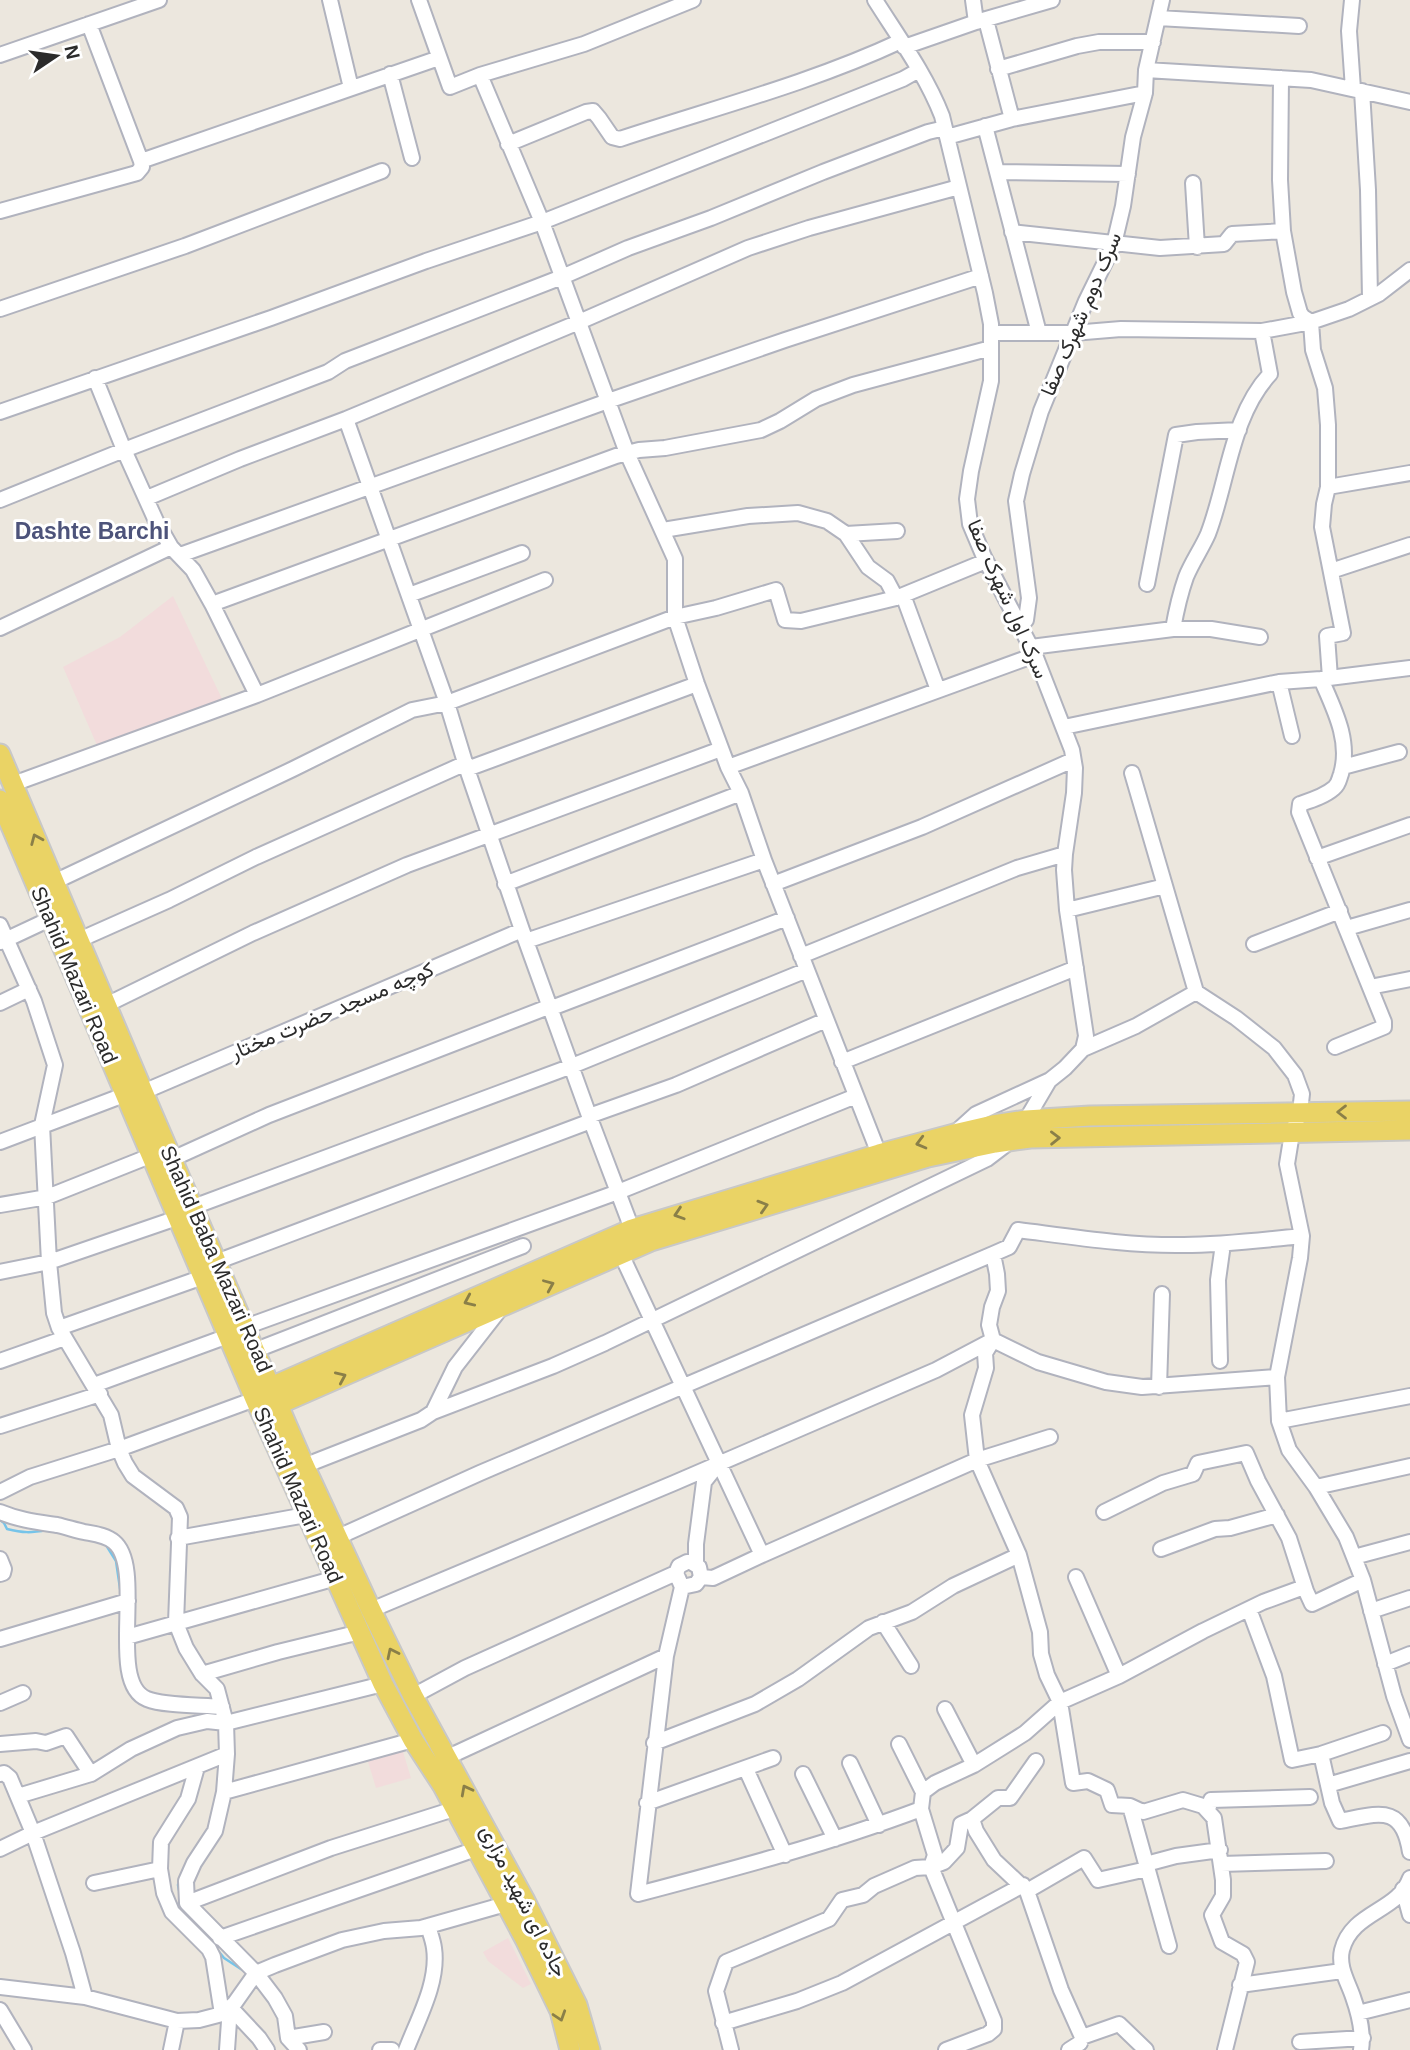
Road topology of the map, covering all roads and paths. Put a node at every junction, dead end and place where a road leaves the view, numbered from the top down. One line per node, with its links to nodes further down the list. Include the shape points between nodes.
1 (159, 0): 12 (street)
2 (330, 0): 24 (street)
3 (419, 0): 17 (street)
4 (693, 0): 22 (street, via 584,44)
5 (875, 0): 15 (street, سرک اول شهرک صفا)
6 (973, 0): 11 (street)
7 (1052, 0): 11 (street)
8 (1162, 0): 10 (street, سرک دوم شهرک صفا)
9 (1352, 0): 25 (street, via 1349,32)
10 (1158, 18): 13 (street); 14 (street, سرک دوم شهرک صفا)
11 (981, 21): 15 (street); 18 (street)
12 (89, 24): 16 (street); 33 (street)
13 (1299, 26)
14 (1153, 42): 18 (street, via 1099,42); 19 (street, سرک دوم شهرک صفا)
15 (903, 44): 20 (street, سرک اول شهرک صفا); 31 (street, via 620,139 612,137 593,111)
16 (0, 55)
17 (439, 58): 21 (street); 22 (street, via 450,87)
18 (998, 69): 28 (street)
19 (1146, 69): 23 (street); 26 (street, سرک دوم شهرک صفا)
20 (919, 70): 30 (street, سرک اول شهرک صفا, via 935,98); 40 (street)
21 (390, 74): 24 (street); 32 (street)
22 (480, 75): 31 (street)
23 (1281, 78): 25 (street); 41 (street)
24 (351, 88): 33 (street)
25 (1358, 90): 27 (street); 48 (street, via 1368,190)
26 (1145, 93): 28 (street); 36 (street, سرک دوم شهرک صفا)
27 (1410, 102)
28 (1012, 119): 29 (street)
29 (985, 126): 30 (street); 35 (street)
30 (946, 133): 38 (street, سرک اول شهرک صفا); 47 (street, via 929,132)
31 (508, 144): 40 (street)
32 (412, 158)
33 (141, 161): 39 (street, via 137,173)
34 (382, 172): 49 (street)
35 (997, 172): 36 (street); 42 (street)
36 (1128, 174): 43 (street, سرک دوم شهرک صفا)
37 (1193, 183): 44 (street)
38 (959, 187): 46 (street, سرک اول شهرک صفا); 50 (street, via 748,248)
39 (0, 211)
40 (542, 222): 47 (street); 57 (street)
41 (1283, 231): 44 (street, via 1232,234 1224,244); 51 (street, via 1300,313)
42 (1012, 232): 43 (street); 54 (street)
43 (1114, 244): 44 (street); 55 (street, سرک دوم شهرک صفا)
44 (1197, 247)
45 (1410, 270): 48 (street)
46 (981, 276): 53 (street, سرک اول شهرک صفا); 58 (street)
47 (562, 277): 50 (street); 62 (street)
48 (1370, 298): 51 (street)
49 (0, 309)
50 (579, 322): 58 (street); 60 (street)
51 (1311, 322): 52 (street); 65 (street, via 1313,350 1325,388)
52 (1262, 331): 55 (street); 61 (street, via 1270,374 1257,388)
53 (991, 333): 54 (street); 56 (street, سرک اول شهرک صفا)
54 (1039, 333): 55 (street)
55 (1073, 333): 84 (street, سرک دوم شهرک صفا, via 1041,411 1016,501 1030,598 1026,620)
56 (991, 348): 63 (street, via 853,385 761,430); 76 (street, سرک اول شهرک صفا, via 991,381 967,499 970,524)
57 (95, 378): 59 (street); 62 (street)
58 (608, 401): 63 (street); 66 (street)
59 (0, 412)
60 (346, 419): 66 (street); 67 (street)
61 (1239, 430): 79 (street, via 1176,435); 87 (street, via 1207,535 1186,577)
62 (124, 450): 67 (street); 68 (street)
63 (627, 453): 69 (street); 72 (street)
64 (1410, 473): 65 (street)
65 (1328, 487): 77 (street, via 1322,527)
66 (370, 488): 72 (street); 74 (street)
67 (147, 498): 74 (street)
68 (0, 500)
69 (663, 530): 71 (street, via 799,513 827,521); 83 (street, via 675,559)
70 (897, 531): 71 (street)
71 (846, 534): 81 (street, via 868,567)
72 (389, 539): 80 (street); 82 (street)
73 (1410, 545): 77 (street)
74 (176, 551): 82 (street); 85 (street)
75 (522, 553): 80 (street)
76 (986, 561): 81 (street); 84 (street, سرک اول شهرک صفا)
77 (1331, 571): 91 (street, via 1343,633 1327,636)
78 (545, 580): 86 (street)
79 (1147, 584)
80 (409, 595): 86 (street)
81 (900, 597): 83 (street, via 801,621 785,620 776,590); 94 (street)
82 (212, 604): 95 (street)
83 (676, 617): 93 (street); 96 (street)
84 (1020, 625): 89 (street, سرک اول شهرک صفا)
85 (0, 628)
86 (421, 629): 95 (street); 96 (street)
87 (1174, 629): 88 (street); 89 (street)
88 (1261, 637)
89 (1033, 651): 94 (street); 97 (street, سرک اول شهرک صفا)
90 (1410, 668): 91 (street)
91 (1326, 679): 92 (street); 105 (street, via 1344,744)
92 (1279, 682): 97 (street); 98 (street)
93 (697, 684): 99 (street); 103 (street)
94 (938, 690): 104 (street)
95 (257, 695): 107 (street)
96 (447, 703): 103 (street); 115 (street, via 412,710)
97 (1064, 727): 102 (street, سرک اول شهرک صفا)
98 (1292, 736)
99 (721, 749): 104 (street); 111 (street)
100 (1399, 752): 105 (street)
101 (0, 756): 107 (main road, Shahid Baba Mazari Road)
102 (1073, 760): 112 (street, سرک اول شهرک صفا, via 1074,793); 117 (street, via 922,827)
103 (467, 766): 111 (street); 127 (street)
104 (728, 767): 108 (street)
105 (1343, 767): 113 (street, via 1338,785 1300,804)
106 (1132, 774): 118 (street)
107 (13, 784): 115 (main road, Shahid Baba Mazari Road, one-way to 107)
108 (741, 793): 114 (street); 116 (street)
109 (0, 800): 123 (main road, Shahid Mazari Road)
110 (1410, 825): 113 (street)
111 (490, 833): 116 (street); 137 (street, via 253,933)
112 (1065, 854): 120 (street, سرک اول شهرک صفا); 130 (street, via 1017,868)
113 (1317, 859): 121 (street)
114 (764, 860): 117 (street); 126 (street, کوچه مسجد حضرت مختار)
115 (54, 882): 127 (main road, Shahid Baba Mazari Road)
116 (505, 884): 126 (street)
117 (773, 884): 122 (street)
118 (1165, 886): 120 (street); 135 (street)
119 (1410, 910): 125 (street)
120 (1067, 911): 131 (street, سرک اول شهرک صفا)
121 (1340, 911): 125 (street); 129 (street)
122 (787, 918): 130 (street); 138 (street)
123 (50, 919): 128 (street); 145 (main road, Shahid Mazari Road)
124 (0, 925): 128 (street)
125 (1347, 928): 133 (street)
126 (524, 935): 138 (street); 145 (street, کوچه مسجد حضرت مختار)
127 (79, 940): 137 (main road, Shahid Baba Mazari Road)
128 (4, 941): 134 (street)
129 (1254, 944)
130 (804, 962): 139 (street); 143 (street)
131 (1076, 968): 141 (street, سرک اول شهرک صفا, via 1086,1035); 142 (street)
132 (1410, 979): 133 (street)
133 (1370, 988): 140 (street, via 1384,1027)
134 (29, 989): 136 (street); 151 (street, via 55,1065)
135 (1196, 992): 141 (street); 148 (street, via 1274,1048 1295,1074 1302,1094)
136 (0, 1003)
137 (106, 1005): 145 (main road, Shahid Baba Mazari Road)
138 (550, 1009): 143 (street); 159 (street, via 268,1115)
139 (826, 1020): 142 (street); 149 (street)
140 (1335, 1047)
141 (1083, 1049): 144 (street)
142 (842, 1062): 146 (street)
143 (572, 1066): 149 (street); 163 (street)
144 (1050, 1080): 150 (street); 154 (street, via 976,1114)
145 (134, 1094): 151 (street, کوچه مسجد حضرت مختار); 158 (main road, Shahid Mazari Road); 159 (main road, Shahid Baba Mazari Road)
146 (856, 1096): 157 (street); 160 (street)
147 (1410, 1111): 148 (main road, one-way to 148)
148 (1300, 1112): 150 (main road); 153 (street)
149 (590, 1119): 160 (street); 171 (street)
150 (1026, 1120): 155 (main road)
151 (42, 1125): 156 (street, کوچه مسجد حضرت مختار); 161 (street)
152 (1410, 1130): 153 (main road)
153 (1292, 1133): 155 (main road, one-way to 153); 165 (street, via 1287,1164)
154 (954, 1134): 155 (main road); 157 (main road, one-way to 157)
155 (1000, 1136): 169 (main road, one-way to 155, via 694,1227); 176 (street, via 987,1159)
156 (0, 1142)
157 (879, 1154): 164 (main road, one-way to 164)
158 (150, 1156): 161 (street); 163 (main road, Shahid Mazari Road)
159 (172, 1159): 163 (main road, Shahid Baba Mazari Road)
160 (618, 1192): 164 (street); 177 (street)
161 (47, 1197): 162 (street); 170 (street)
162 (0, 1205)
163 (185, 1213): 170 (street); 171 (main road, Shahid Baba Mazari Road); 173 (main road, Shahid Mazari Road)
164 (632, 1229): 187 (main road, one-way to 187)
165 (1302, 1236): 166 (street); 183 (street)
166 (1223, 1244): 168 (street, via 1127,1243 1018,1230 1009,1247); 182 (street, via 1217,1316)
167 (523, 1246): 180 (street)
168 (993, 1254): 179 (street, via 998,1291 989,1325); 185 (street)
169 (621, 1255): 175 (main road, one-way to 169); 176 (street)
170 (49, 1262): 172 (street); 178 (street, via 54,1313)
171 (216, 1262): 177 (main road, Shahid Baba Mazari Road)
172 (0, 1272)
173 (203, 1277): 177 (main road, Shahid Mazari Road); 178 (street)
174 (1161, 1294): 184 (street)
175 (504, 1304): 187 (main road, one-way to 175); 190 (street, via 455,1367)
176 (652, 1321): 185 (street); 190 (street, via 553,1366)
177 (237, 1332): 180 (main road, Shahid Baba Mazari Road); 186 (street); 189 (main road, Shahid Mazari Road)
178 (62, 1333): 181 (street); 186 (street)
179 (993, 1340): 184 (street, via 1038,1362 1106,1382); 195 (street, via 985,1353 986,1368 972,1415); 196 (street, via 936,1370)
180 (256, 1350): 187 (main road, Shahid Baba Mazari Road)
181 (0, 1361)
182 (1220, 1362)
183 (1277, 1377): 184 (street); 191 (street)
184 (1159, 1387)
185 (682, 1388): 196 (street); 205 (street)
186 (97, 1390): 192 (street); 194 (street, via 111,1415)
187 (275, 1396): 198 (main road, Shahid Baba Mazari Road)
188 (1410, 1396): 191 (street)
189 (255, 1399): 194 (street); 198 (main road, Shahid Mazari Road)
190 (433, 1412): 198 (street)
191 (1279, 1421): 199 (street, via 1289,1450)
192 (0, 1426)
193 (1050, 1437): 195 (street)
194 (119, 1449): 200 (street, via 30,1477); 206 (street, via 133,1476 176,1508)
195 (977, 1461): 209 (street); 210 (street)
196 (719, 1463): 209 (street); 213 (street, via 704,1482 696,1544); 223 (street)
197 (1410, 1466): 199 (street)
198 (296, 1469): 203 (main road, Shahid Mazari Road); 205 (main road, Shahid Baba Mazari Road)
199 (1316, 1487): 211 (street)
200 (0, 1492)
201 (0, 1512): 221 (street, via 113,1540 125,1563)
202 (1104, 1512): 204 (street, via 1163,1483 1193,1475 1198,1463 1246,1454)
203 (306, 1515): 206 (street); 216 (main road, Shahid Mazari Road)
204 (1277, 1515): 208 (street, via 1215,1529); 219 (street)
205 (338, 1537): 223 (main road, Shahid Baba Mazari Road)
206 (178, 1538): 226 (street)
207 (1410, 1542): 211 (street)
208 (1161, 1549)
209 (762, 1555): 213 (street, via 713,1578)
210 (1019, 1555): 225 (street, via 912,1612); 239 (street, via 1040,1632 1041,1654)
211 (1354, 1557): 218 (street)
212 (0, 1559): 214 (street, via 4,1573)
213 (699, 1570): 217 (street, via 696,1584); 217 (street, via 691,1562 683,1563)
214 (0, 1574)
215 (1076, 1577): 235 (street)
216 (337, 1578): 226 (street); 227 (main road, Shahid Mazari Road)
217 (679, 1580): 231 (street); 238 (street, via 465,1668)
218 (1363, 1580): 219 (street, via 1312,1604); 224 (street)
219 (1304, 1587): 222 (street)
220 (1410, 1598): 224 (street)
221 (128, 1601): 228 (street); 229 (street)
222 (1249, 1609): 235 (street); 252 (street, via 1274,1676 1292,1760)
223 (371, 1610): 238 (main road, Shahid Baba Mazari Road, one-way to 223)
224 (1371, 1611): 232 (street)
225 (883, 1622): 233 (street); 248 (street, via 755,1704)
226 (176, 1623): 228 (street); 234 (street)
227 (359, 1632): 234 (street); 236 (main road, Shahid Mazari Road)
228 (127, 1637): 241 (street, via 130,1677 145,1699)
229 (0, 1639)
230 (1410, 1654): 232 (street)
231 (666, 1656): 248 (street); 253 (street)
232 (1385, 1664): 243 (street)
233 (911, 1666)
234 (202, 1674): 241 (street, via 216,1689)
235 (1119, 1676): 239 (street)
236 (383, 1684): 244 (street); 246 (main road, Shahid Mazari Road)
237 (23, 1693): 240 (street)
238 (414, 1696): 253 (main road, Shahid Baba Mazari Road)
239 (1060, 1702): 259 (street, via 1025,1733); 271 (street, via 1073,1783 1088,1781 1107,1790 1112,1805)
240 (0, 1703)
241 (222, 1707): 244 (street)
242 (945, 1709): 259 (street)
243 (1407, 1721): 247 (street)
244 (226, 1723): 251 (street); 263 (street, via 207,1721 177,1728)
245 (1383, 1733): 252 (street)
246 (413, 1740): 255 (main road, Shahid Mazari Road); 266 (street)
247 (1410, 1740)
248 (654, 1743): 270 (street)
249 (0, 1744): 263 (street, via 41,1743 66,1736)
250 (899, 1744): 267 (street)
251 (228, 1754): 260 (street); 266 (street)
252 (1321, 1754): 265 (street)
253 (448, 1757): 292 (main road, جاده ای شهید مزاری, one-way to 253)
254 (772, 1758): 261 (street)
255 (427, 1760): 272 (main road, جاده ای شهید مزاری)
256 (1036, 1761): 275 (street, via 1010,1798 998,1798)
257 (1410, 1761): 265 (street)
258 (850, 1763): 277 (street)
259 (974, 1765): 267 (street)
260 (197, 1767): 278 (street); 288 (street, via 188,1799 161,1842)
261 (746, 1769): 270 (street); 283 (street)
262 (0, 1774): 268 (street, via 10,1778)
263 (91, 1774): 268 (street)
264 (803, 1774): 279 (street)
265 (1328, 1785): 276 (street, via 1340,1821 1379,1813)
266 (224, 1792): 293 (street, via 215,1831 186,1881)
267 (923, 1792): 273 (street)
268 (18, 1796): 278 (street)
269 (1310, 1797): 274 (street, via 1211,1800)
270 (647, 1803): 283 (street, via 638,1894)
271 (1130, 1806): 274 (street, via 1143,1812 1183,1800); 286 (street)
272 (454, 1809): 281 (main road, جاده ای شهید مزاری); 293 (street, via 331,1848)
273 (921, 1809): 277 (street); 287 (street, via 935,1855)
274 (1208, 1809): 284 (street)
275 (972, 1819): 287 (street, via 961,1825 957,1848 944,1862); 291 (street, via 994,1860)
276 (1405, 1821): 282 (street)
277 (879, 1825): 279 (street)
278 (33, 1833): 280 (street); 303 (street)
279 (835, 1839): 283 (street)
280 (0, 1849)
281 (477, 1849): 292 (main road, جاده ای شهید مزاری); 297 (street)
282 (1410, 1852)
283 (785, 1855)
284 (1221, 1857): 285 (street); 286 (street, via 1176,1856); 301 (street, via 1223,1896 1212,1915 1222,1942 1243,1954 1247,1962)
285 (1326, 1861)
286 (1147, 1866): 291 (street, via 1098,1880 1084,1858); 298 (street)
287 (930, 1867): 295 (street); 309 (street, via 915,1868 863,1895 842,1900 829,1919 726,1962 716,1991)
288 (160, 1868): 289 (street); 306 (street, via 173,1912 209,1948)
289 (94, 1883)
290 (1407, 1883): 294 (street); 299 (street, via 1385,1908 1348,1933 1341,1954)
291 (1025, 1888): 295 (street); 311 (street)
292 (515, 1902): 296 (street); 324 (main road, جاده ای شهید مزاری, one-way to 324, via 525,1939 560,2011); 325 (main road, جاده ای شهید مزاری, via 577,2005)
293 (187, 1903): 297 (street)
294 (1410, 1915)
295 (953, 1925): 309 (street, via 842,1983); 315 (street, via 994,2021 994,2029)
296 (428, 1926): 300 (street, via 342,1940); 323 (street, via 434,1971)
297 (220, 1938): 300 (street)
298 (1169, 1946)
299 (1342, 1971): 301 (street); 307 (street)
300 (256, 1973): 306 (street); 312 (street, via 285,2016)
301 (1240, 1985): 330 (street)
302 (0, 1987): 303 (street)
303 (85, 1997): 308 (street)
304 (1410, 2000): 307 (street)
305 (0, 2010): 316 (street)
306 (226, 2010): 308 (street, via 199,2020); 318 (street); 319 (street)
307 (1359, 2013): 314 (street)
308 (177, 2021): 317 (street)
309 (723, 2023): 326 (street)
310 (324, 2032): 312 (street)
311 (1082, 2037): 328 (street); 329 (street, via 1119,2024)
312 (288, 2038): 320 (street)
313 (1300, 2042): 314 (street)
314 (1362, 2044)
315 (965, 2046): 327 (street)
316 (24, 2050)
317 (171, 2050)
318 (227, 2050)
319 (267, 2050)
320 (299, 2050)
321 (380, 2050): 322 (street)
322 (392, 2050)
323 (406, 2050)
324 (570, 2050)
325 (590, 2050)
326 (731, 2050)
327 (946, 2050)
328 (1069, 2050)
329 (1146, 2050)
330 (1225, 2050)

